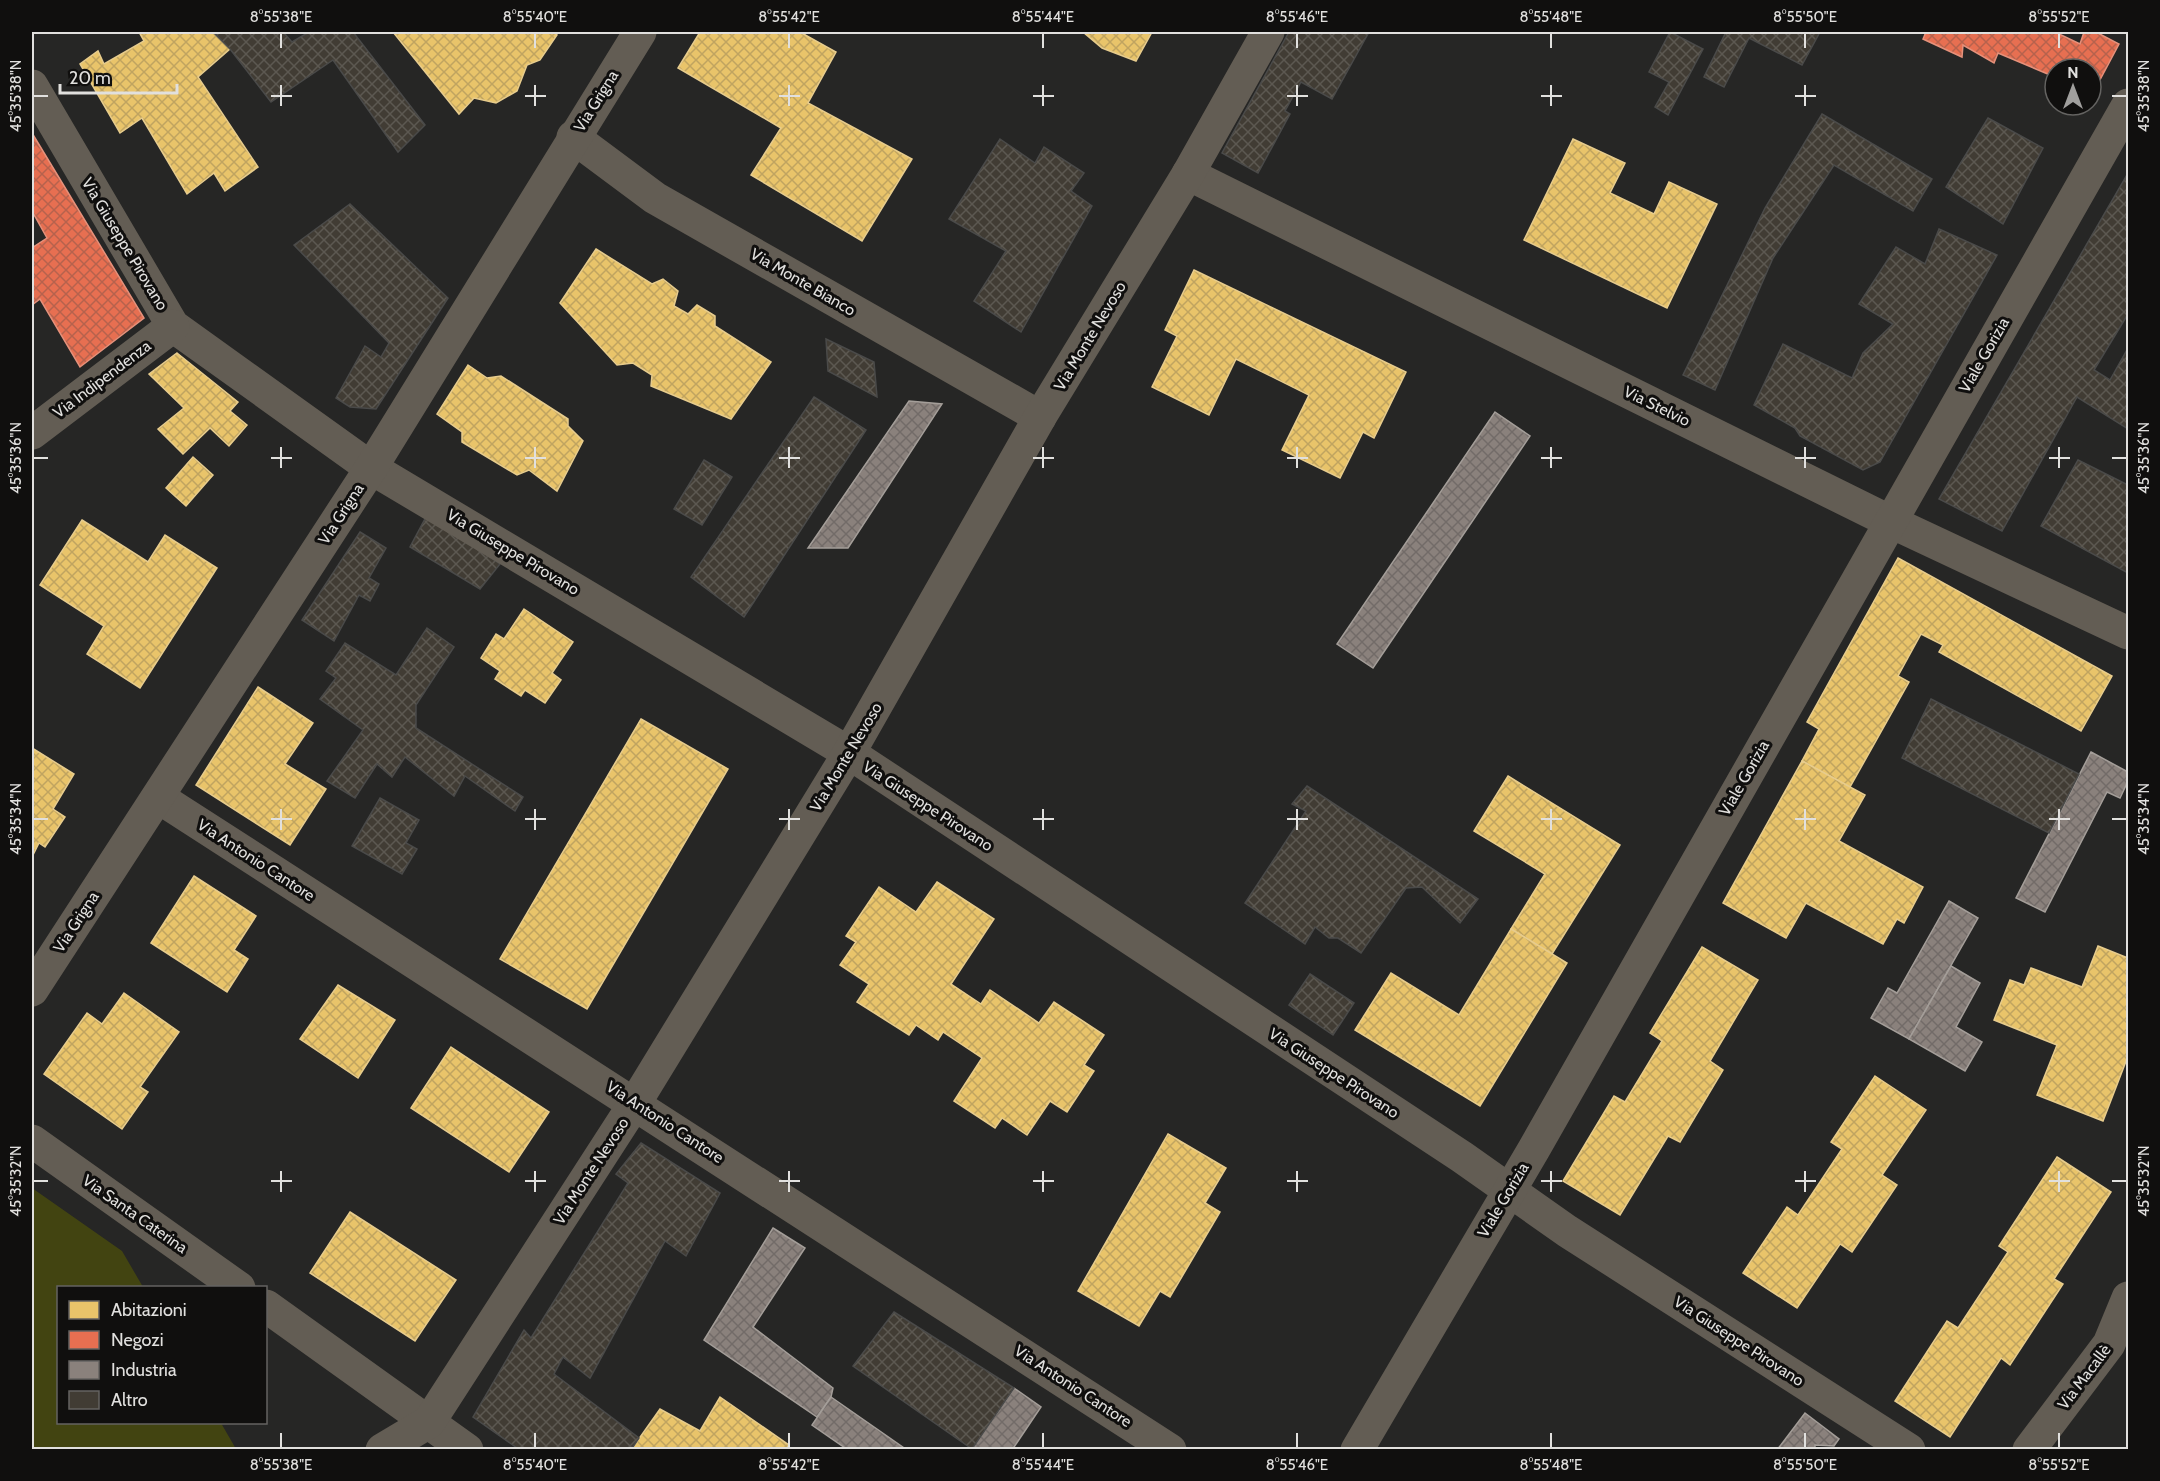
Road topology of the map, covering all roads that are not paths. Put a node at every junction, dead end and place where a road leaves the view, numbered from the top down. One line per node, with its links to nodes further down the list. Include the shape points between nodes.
1 (640, 32): 5 (street, Via Grigna)
2 (1268, 32): 6 (street, Via Monte Nevoso)
3 (32, 86): 7 (street, Via Giuseppe Pirovano)
4 (2128, 105): 11 (street, Viale Gorizia)
5 (573, 137): 8 (street, Via Monte Bianco, via 655,198); 10 (street, Via Grigna)
6 (1188, 174): 8 (street, Via Monte Nevoso); 11 (street, Via Stelvio)
7 (172, 326): 9 (street, Via Indipendenza); 10 (street, Via Giuseppe Pirovano)
8 (1040, 417): 13 (street, Via Monte Nevoso)
9 (32, 433)
10 (371, 468): 13 (street, Via Giuseppe Pirovano); 14 (street, Via Grigna)
11 (1889, 521): 12 (street, Via Stelvio); 18 (street, Viale Gorizia)
12 (2128, 633)
13 (849, 753): 16 (street, Via Monte Nevoso); 18 (street, Via Giuseppe Pirovano)
14 (158, 797): 15 (street, Via Grigna); 16 (street, Via Antonio Cantore)
15 (32, 990)
16 (635, 1103): 23 (street, Via Monte Nevoso); 26 (street, Via Antonio Cantore)
17 (32, 1141): 19 (street, Via Santa Caterina)
18 (1507, 1190): 27 (street, Viale Gorizia); 28 (street, Via Giuseppe Pirovano)
19 (238, 1286)
20 (2128, 1298): 22 (street, Via Macallè)
21 (267, 1307): 23 (street)
22 (2119, 1352): 29 (street, Via Macallè)
23 (429, 1422): 24 (street, Via Monte Nevoso); 25 (street)
24 (382, 1449)
25 (467, 1449)
26 (1170, 1449)
27 (1357, 1449)
28 (1909, 1449)
29 (2028, 1449)

